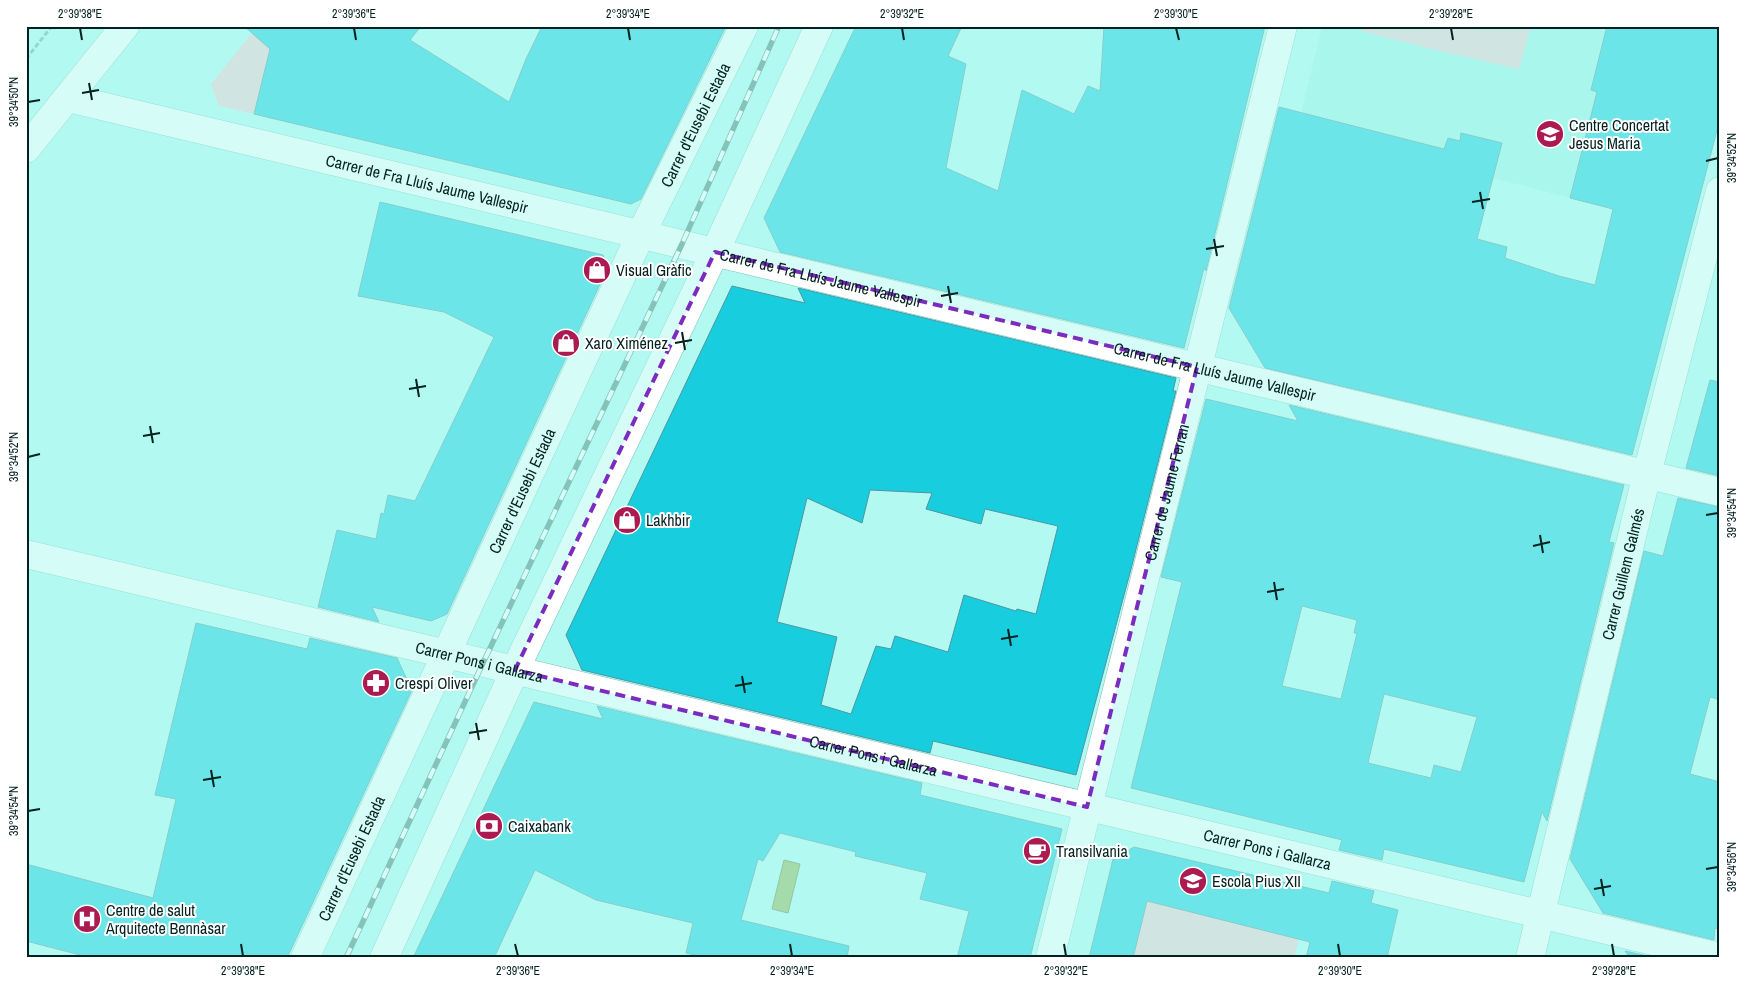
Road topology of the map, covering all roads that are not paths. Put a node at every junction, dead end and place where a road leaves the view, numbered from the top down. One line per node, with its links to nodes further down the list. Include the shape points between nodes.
1 (125, 26): 5 (street)
2 (744, 26): 8 (street, Carrer d'Eusebi Estada)
3 (820, 26): 9 (street)
4 (1283, 26): 10 (street, Carrer de Jaume Ferran)
5 (68, 98): 6 (street); 8 (street, Carrer de Fra Lluís Jaume Vallespir)
6 (26, 149)
7 (1720, 191): 11 (street, Carrer Guillem Galmés)
8 (640, 234): 9 (street, Carrer de Fra Lluís Jaume Vallespir); 14 (street, Carrer d'Eusebi Estada)
9 (715, 252): 10 (street, Carrer de Fra Lluís Jaume Vallespir); 15 (street)
10 (1197, 367): 11 (street, Carrer de Fra Lluís Jaume Vallespir); 16 (street, Carrer de Jaume Ferran)
11 (1647, 474): 12 (street, Carrer de Fra Lluís Jaume Vallespir); 17 (street, Carrer Guillem Galmés)
12 (1720, 492)
13 (26, 554): 14 (street, Carrer Pons i Gallarza)
14 (446, 654): 15 (street, Carrer Pons i Gallarza); 19 (street, Carrer d'Eusebi Estada)
15 (515, 670): 16 (street, Carrer Pons i Gallarza); 20 (street)
16 (1087, 807): 17 (street, Carrer Pons i Gallarza); 21 (street, Carrer de Jaume Ferran)
17 (1541, 914): 18 (street, Carrer Pons i Gallarza); 22 (street, Carrer Guillem Galmés)
18 (1720, 957)
19 (305, 958)
20 (384, 958)
21 (1050, 958)
22 (1530, 958)

